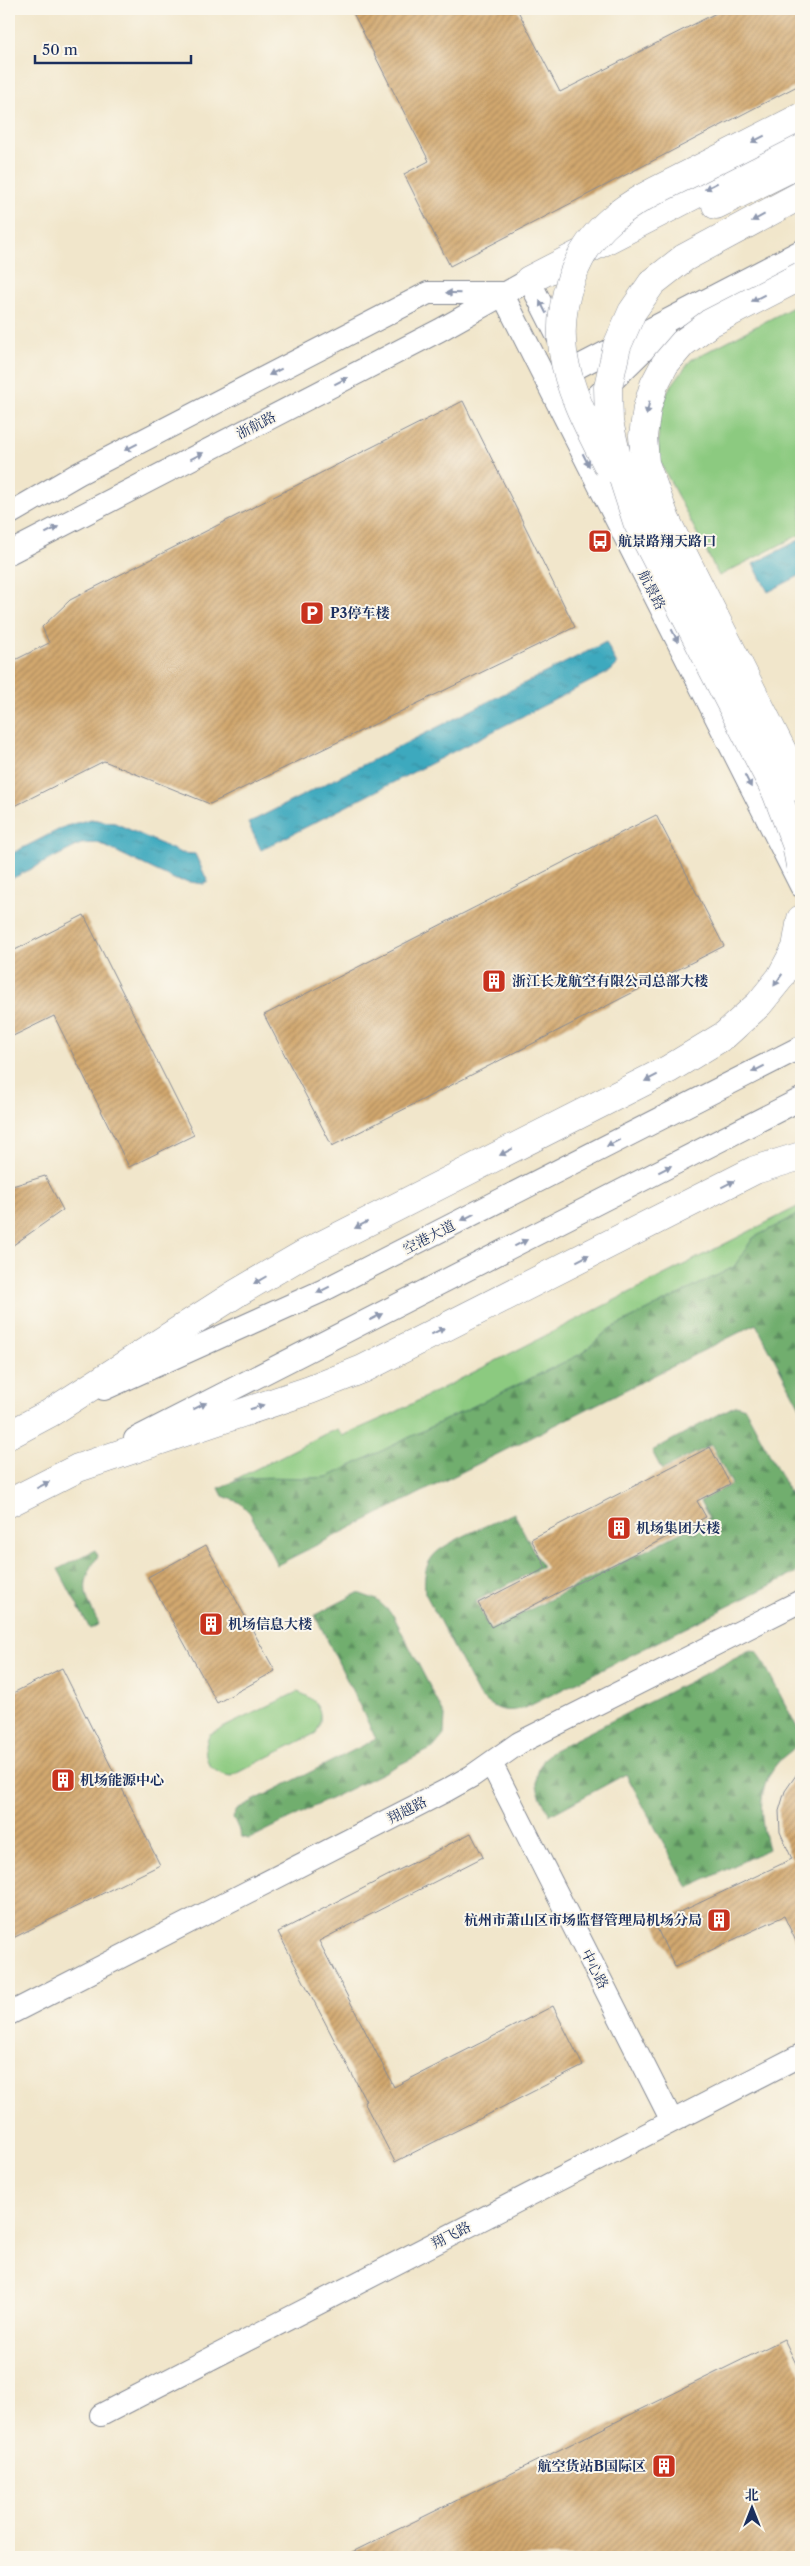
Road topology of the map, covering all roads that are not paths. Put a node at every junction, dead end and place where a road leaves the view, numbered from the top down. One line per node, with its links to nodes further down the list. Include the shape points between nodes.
1 (801, 117): 15 (main road, one-way to 15, bridge, via 641,199 612,219 591,240 575,268 566,294 562,322 564,353 585,421)
2 (801, 140): 7 (main road, one-way to 7)
3 (801, 163): 7 (main road, via 578,274)
4 (801, 195): 15 (main road, one-way to 15, bridge, via 684,258 652,283 632,312 617,346 608,386 610,422 619,466)
5 (801, 251): 9 (street)
6 (801, 276): 17 (main road, one-way to 17, bridge, via 710,323 683,343 665,364 654,385 643,436 645,463 666,520)
7 (529, 280): 8 (street, 浙航路); 10 (street, one-way to 7)
8 (502, 294): 11 (street, 航景路); 14 (street, 浙航路, one-way to 14, via 428,293 78,474); 16 (street, 浙航路, one-way to 8, via 440,330)
9 (687, 310): 10 (street); 12 (street)
10 (574, 369): 11 (street); 12 (street)
11 (550, 388): 13 (street, 航景路)
12 (591, 402): 13 (street); 18 (street)
13 (564, 416): 20 (street, 航景路, one-way to 20)
14 (9, 514)
15 (637, 522): 19 (main road, bridge, via 776,792 796,844)
16 (9, 553)
17 (801, 788)
18 (801, 820)
19 (801, 871)
20 (801, 886)
21 (801, 919): 25 (main road, 空港大道, one-way to 25, via 796,948 780,978 759,1004 725,1035 669,1069 302,1255)
22 (801, 1047): 25 (street, 空港大道, one-way to 25, via 322,1291)
23 (801, 1099): 27 (street, one-way to 23)
24 (801, 1156): 27 (main road, one-way to 24, via 363,1369 756,1170)
25 (50, 1413): 26 (main road, 空港大道)
26 (9, 1434)
27 (78, 1468): 28 (main road, one-way to 27)
28 (9, 1503)
29 (801, 1601): 30 (street, 翔越路, via 519,1743)
30 (491, 1763): 31 (street, 翔越路, via 447,1790); 33 (street, 中心路)
31 (9, 2014)
32 (801, 2055): 33 (street, 翔飞路)
33 (672, 2121): 34 (street, 翔飞路)
34 (101, 2415)

